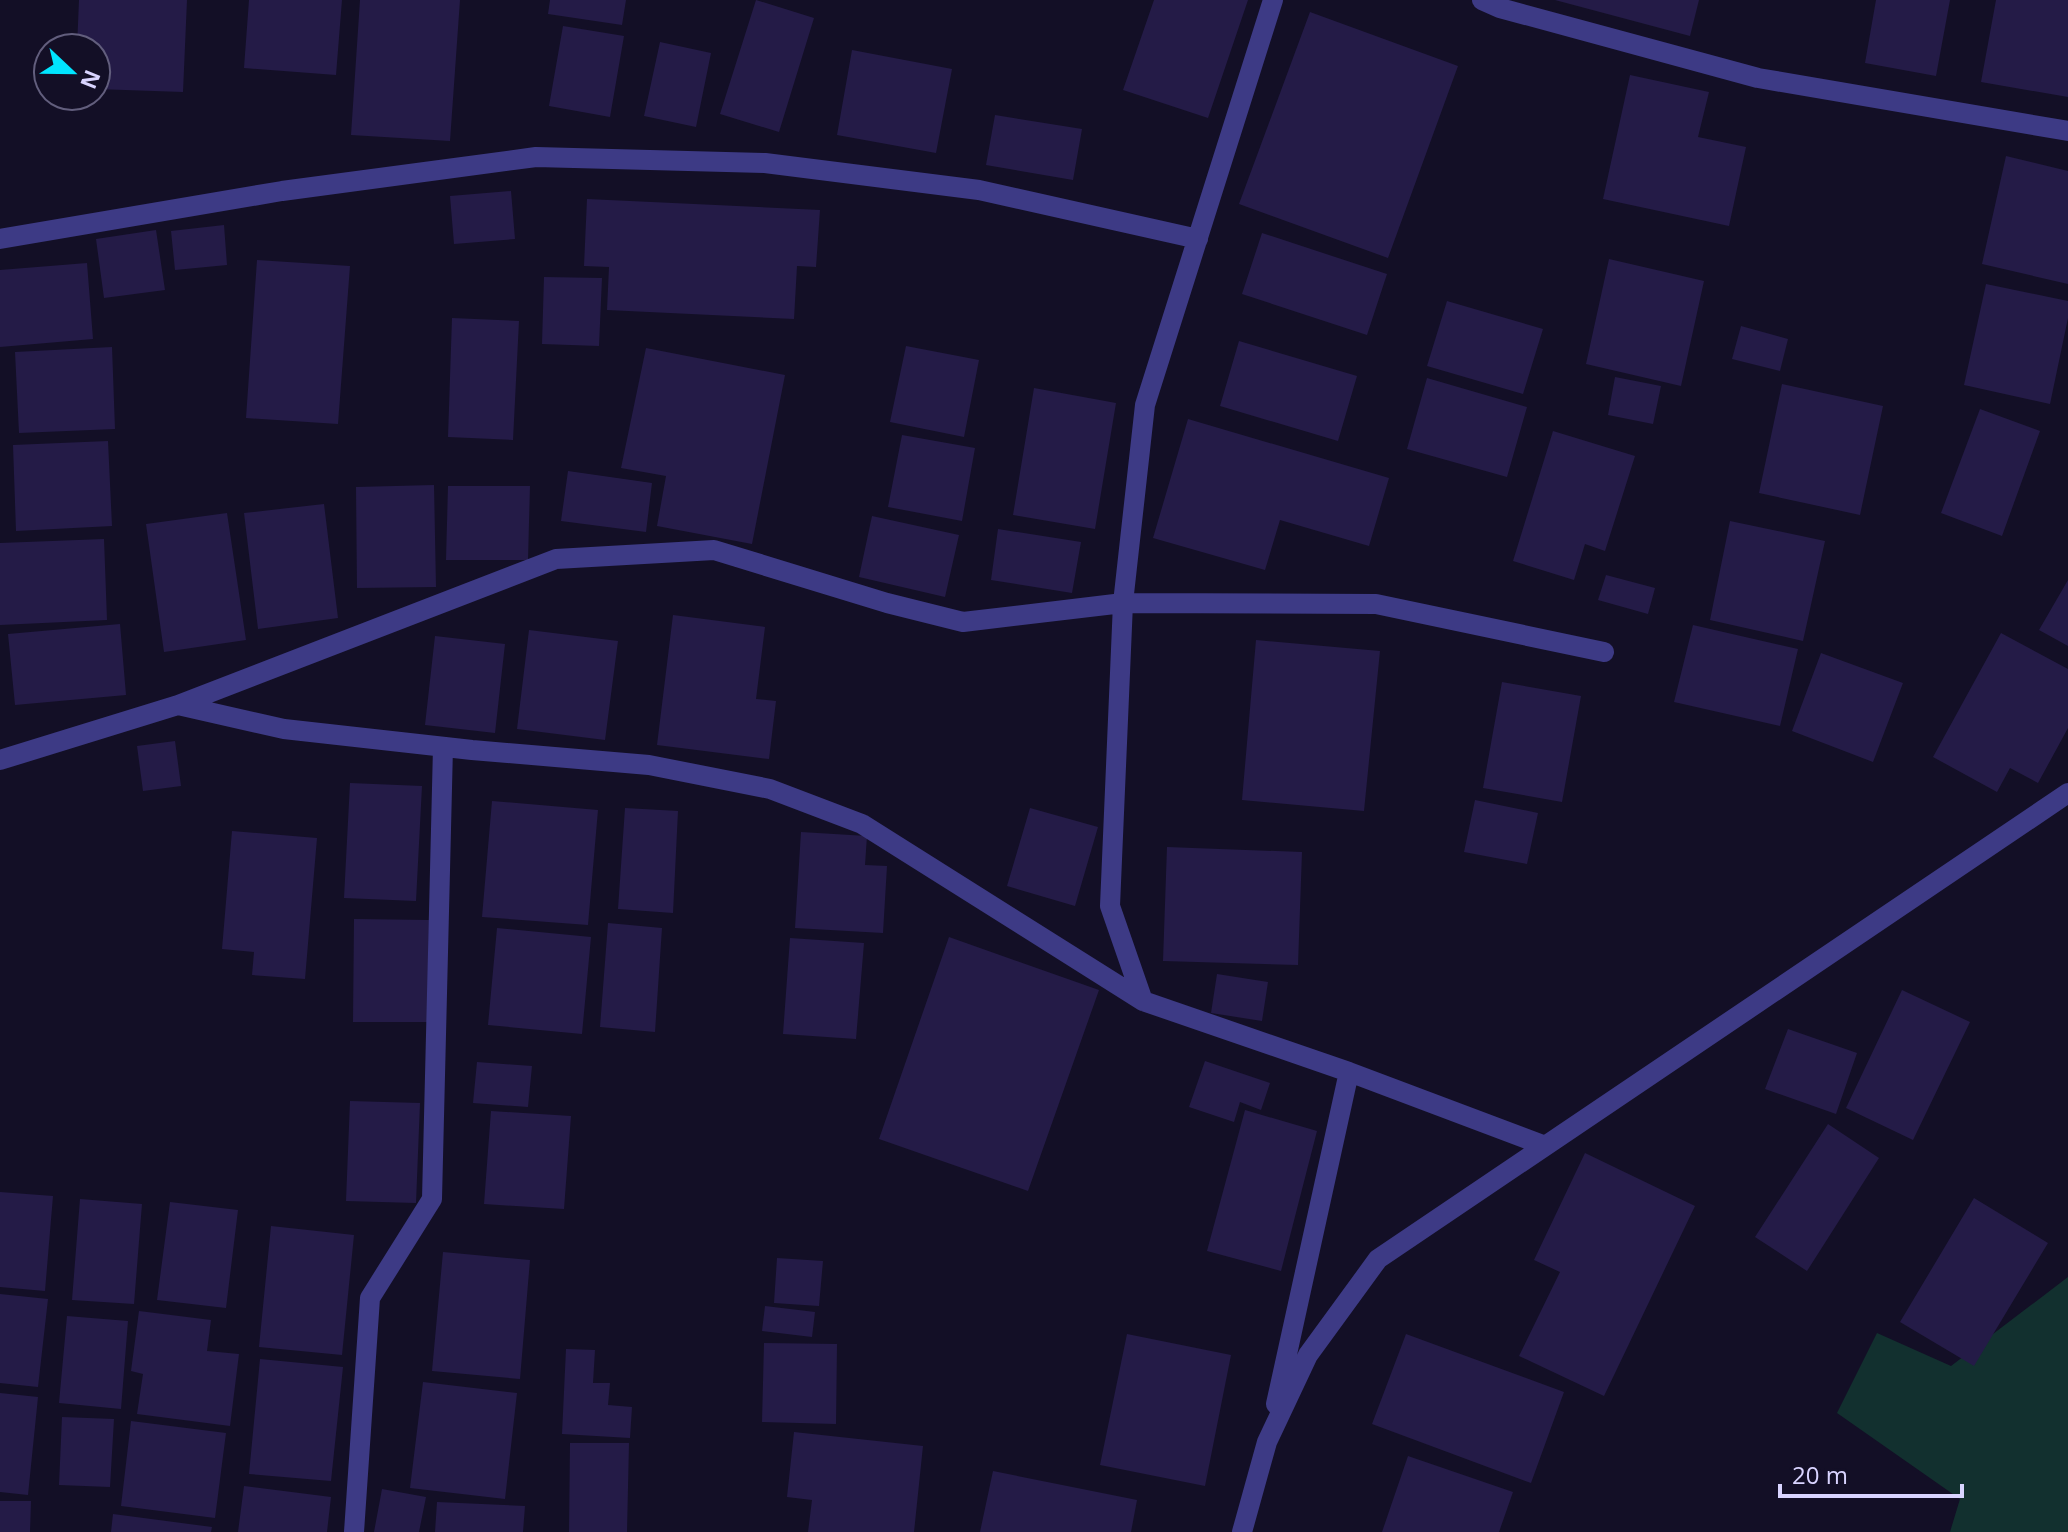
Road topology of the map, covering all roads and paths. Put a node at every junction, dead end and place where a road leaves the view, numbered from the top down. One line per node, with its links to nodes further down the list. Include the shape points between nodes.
1 (1273, 0): 5 (street)
2 (1494, 3): 3 (street, via 1758,78)
3 (2068, 131)
4 (0, 239): 5 (street, via 282,191 536,157 765,163 979,190)
5 (1198, 239): 6 (street, via 1145,405)
6 (1123, 603): 7 (street, via 1376,604); 8 (street, via 963,622 714,550 556,559); 12 (street, via 1110,906)
7 (1604, 652)
8 (178, 705): 9 (street, via 284,729); 10 (street)
9 (443, 747): 12 (street, via 649,765 770,789 862,824); 16 (street, via 432,1199 370,1298)
10 (0, 760)
11 (2068, 793): 14 (street)
12 (1143, 1001): 13 (street)
13 (1349, 1072): 14 (street); 15 (street)
14 (1543, 1145): 15 (street, via 1378,1259 1308,1355)
15 (1267, 1442): 17 (street)
16 (354, 1532)
17 (1242, 1532)

